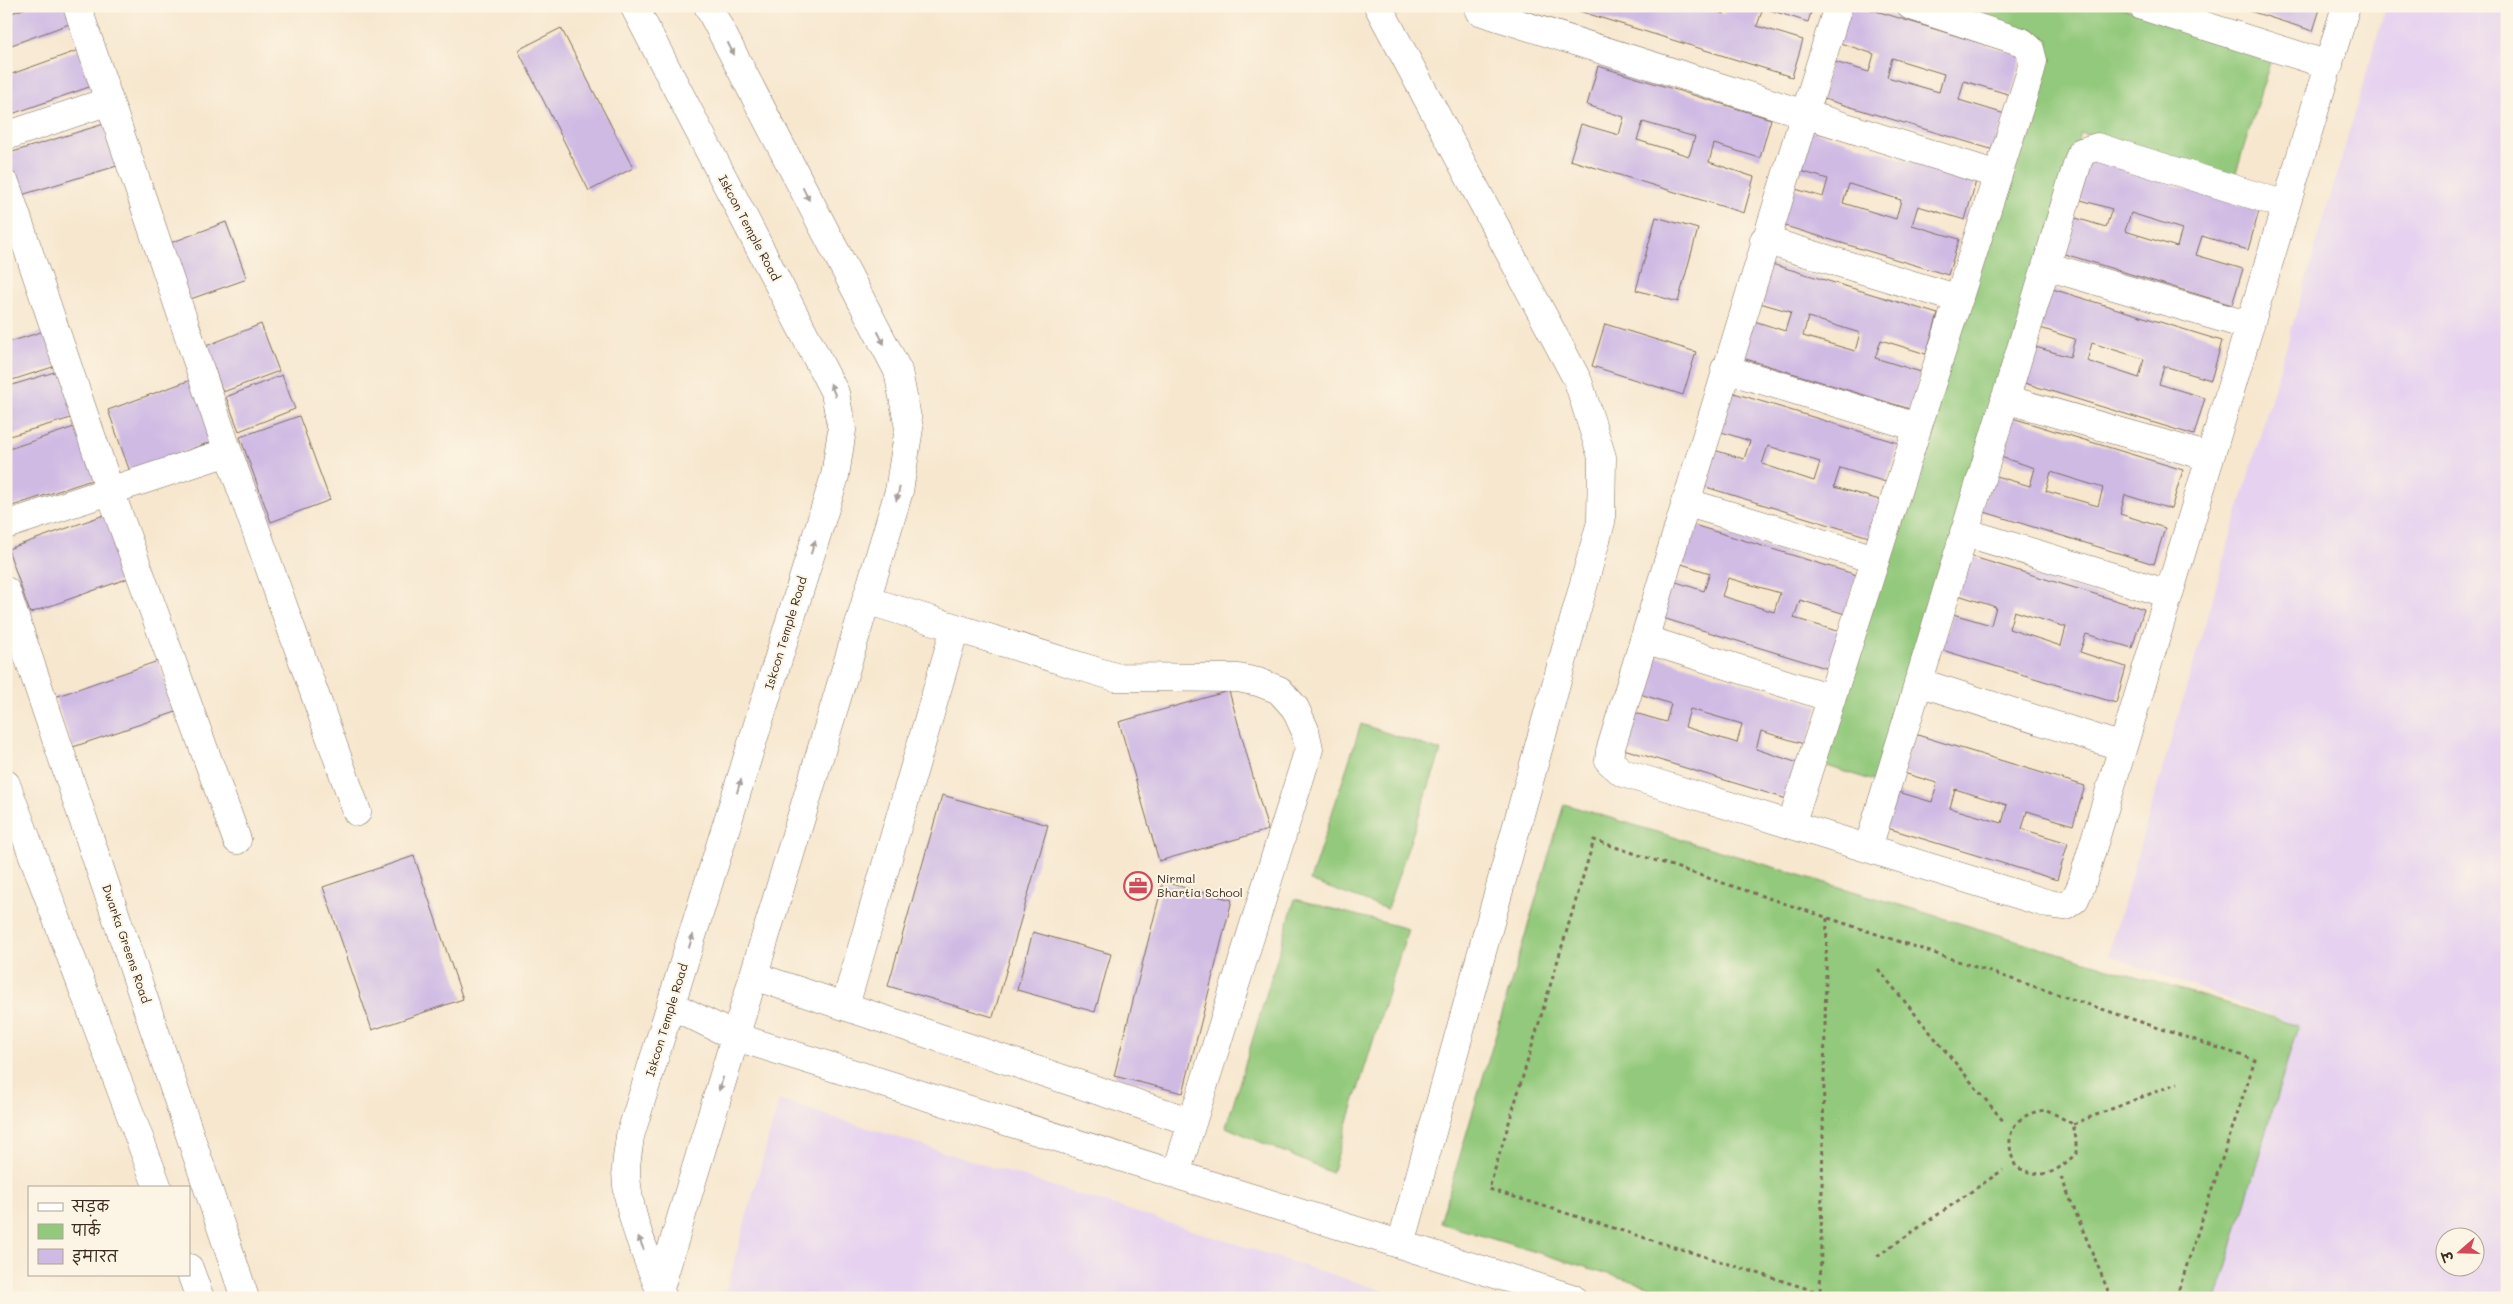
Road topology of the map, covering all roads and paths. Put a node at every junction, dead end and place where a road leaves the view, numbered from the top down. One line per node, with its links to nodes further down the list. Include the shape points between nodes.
1 (77, 6): 11 (street)
2 (634, 6): 47 (street, Iskcon Temple Road, one-way to 2, via 835,476 842,430 835,393)
3 (708, 6): 33 (street, Iskcon Temple Road, one-way to 33, via 898,371 909,428 899,491)
4 (1378, 6): 58 (street, via 1578,381 1602,457 1601,522)
5 (1838, 6): 12 (street)
6 (1911, 6): 14 (street, via 2022,42 2030,49 2030,74)
7 (2142, 6): 10 (street)
8 (2346, 6): 10 (street)
9 (1479, 11): 12 (street)
10 (2329, 65): 16 (street)
11 (109, 101): 13 (street); 24 (street)
12 (1804, 114): 14 (street); 17 (street)
13 (6, 136)
14 (1998, 175): 19 (street)
15 (6, 185): 26 (street)
16 (2286, 205): 18 (street, via 2097,147 2089,148 2078,158); 20 (street)
17 (1764, 240): 19 (street); 21 (street)
18 (2046, 266): 20 (street); 22 (street)
19 (1959, 298): 23 (street)
20 (2250, 326): 25 (street)
21 (1725, 369): 23 (street); 27 (street)
22 (2005, 399): 25 (street); 29 (street)
23 (1917, 428): 30 (street)
24 (228, 452): 26 (street); 40 (street)
25 (2210, 458): 32 (street)
26 (110, 491): 28 (street); 42 (street)
27 (1686, 502): 30 (street); 35 (street)
28 (6, 525)
29 (1964, 532): 32 (street); 36 (street)
30 (1875, 559): 37 (street)
31 (6, 591): 63 (street, Dwarka Greens Road)
32 (2169, 594): 38 (street)
33 (866, 600): 34 (street); 46 (street, Iskcon Temple Road)
34 (955, 628): 48 (street); 51 (street, via 1115,677 1238,678 1258,682 1279,690 1295,708 1305,730 1309,750)
35 (1644, 639): 37 (street); 41 (street, via 1609,761 1623,773)
36 (1918, 682): 38 (street); 43 (street)
37 (1831, 698): 41 (street)
38 (2122, 747): 43 (street, via 2081,886 2075,899 2065,906 2049,904)
39 (6, 784): 57 (street)
40 (358, 812)
41 (1791, 825): 43 (street)
42 (237, 840)
43 (1868, 848)
44 (1827, 918): 65 (path); 66 (path, via 1594,840 1489,1188); 68 (path, via 2255,1060)
45 (1878, 969): 52 (path)
46 (754, 976): 48 (street); 49 (street, Iskcon Temple Road)
47 (671, 1005): 49 (street); 61 (street, Iskcon Temple Road, one-way to 47, via 638,1234 629,1202 626,1169 630,1136)
48 (845, 1006): 51 (street)
49 (736, 1037): 55 (street); 61 (street, Iskcon Temple Road, one-way to 61)
50 (2178, 1082): 53 (path)
51 (1192, 1122): 55 (street)
52 (2004, 1122)
53 (2072, 1124): 53 (path, via 2047,1110 2035,1111 2014,1124 2009,1143 2016,1167 2041,1175 2062,1167 2076,1154)
54 (2003, 1170): 59 (path)
55 (1176, 1174): 58 (street)
56 (2061, 1177): 67 (path)
57 (157, 1186)
58 (1401, 1244): 64 (street)
59 (1877, 1256)
60 (190, 1271): 62 (street)
61 (661, 1293)
62 (200, 1298)
63 (246, 1298)
64 (1572, 1298)
65 (1820, 1298)
66 (1837, 1298)
67 (2111, 1298)
68 (2176, 1298)

